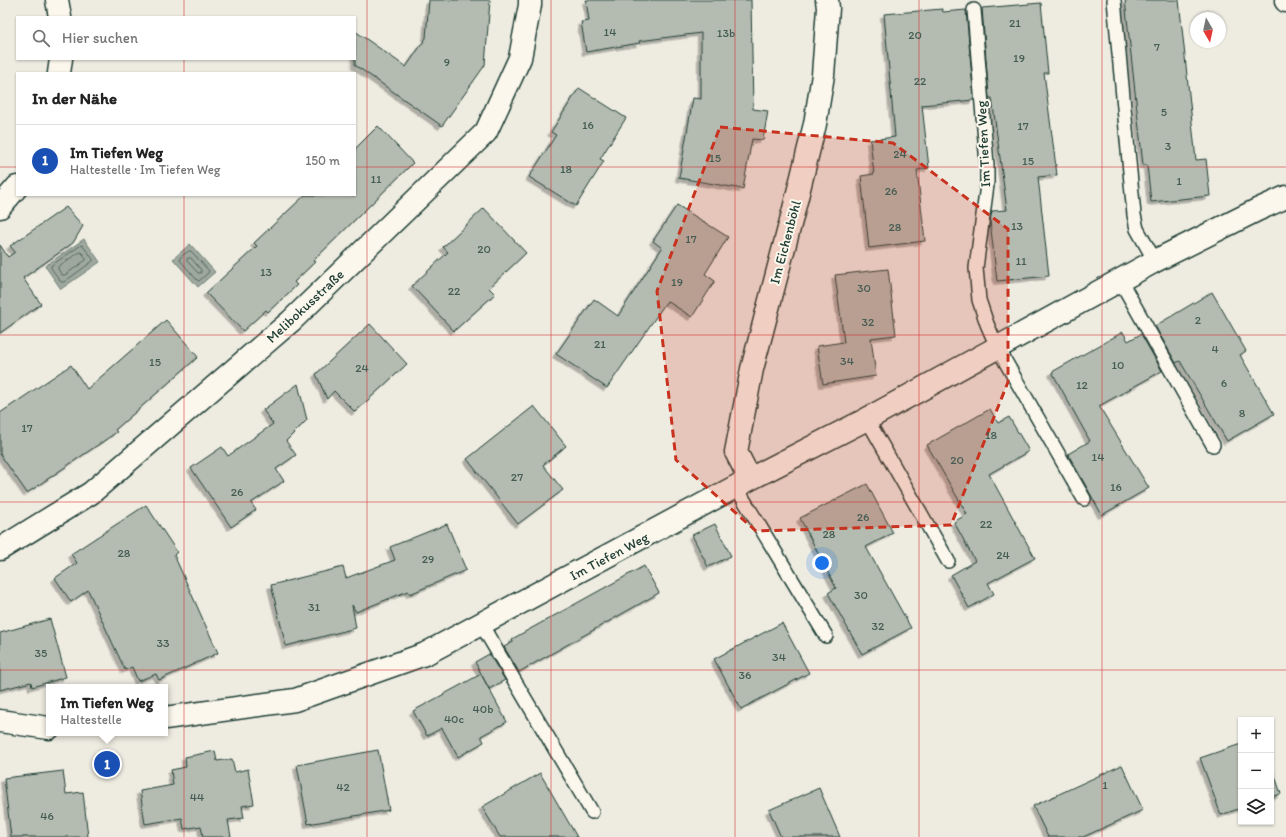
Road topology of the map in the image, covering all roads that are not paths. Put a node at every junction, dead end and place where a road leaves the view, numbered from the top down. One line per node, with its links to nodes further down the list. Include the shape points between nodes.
1 (57, 0): 6 (street)
2 (530, 0): 19 (street, Melibokusstraße, via 520,58 486,132 290,321 91,493)
3 (827, 0): 17 (street, Im Eichenböhl, via 823,75 815,124 752,368 736,452)
4 (1114, 0): 12 (lane, via 1134,215 1137,229)
5 (974, 10): 14 (lane, Im Tiefen Weg, via 987,164 987,185 976,268 979,300)
6 (60, 16)
7 (61, 60): 8 (street)
8 (59, 72)
9 (16, 188): 11 (street)
10 (1286, 197): 12 (street, Im Tiefen Weg)
11 (0, 207)
12 (1155, 261): 13 (street, Im Tiefen Weg)
13 (1120, 280): 14 (street, Im Tiefen Weg); 16 (lane)
14 (997, 347): 15 (street, Im Tiefen Weg); 18 (lane, Im Tiefen Weg)
15 (867, 419): 17 (street, Im Tiefen Weg); 20 (lane)
16 (1212, 445)
17 (743, 483): 21 (street, Im Tiefen Weg); 22 (lane)
18 (1084, 499)
19 (0, 549)
20 (948, 561)
21 (481, 624): 23 (street, Im Tiefen Weg, via 425,654 295,700); 26 (lane)
22 (826, 636)
23 (168, 718)
24 (0, 720): 25 (street)
25 (46, 728)
26 (592, 812)

